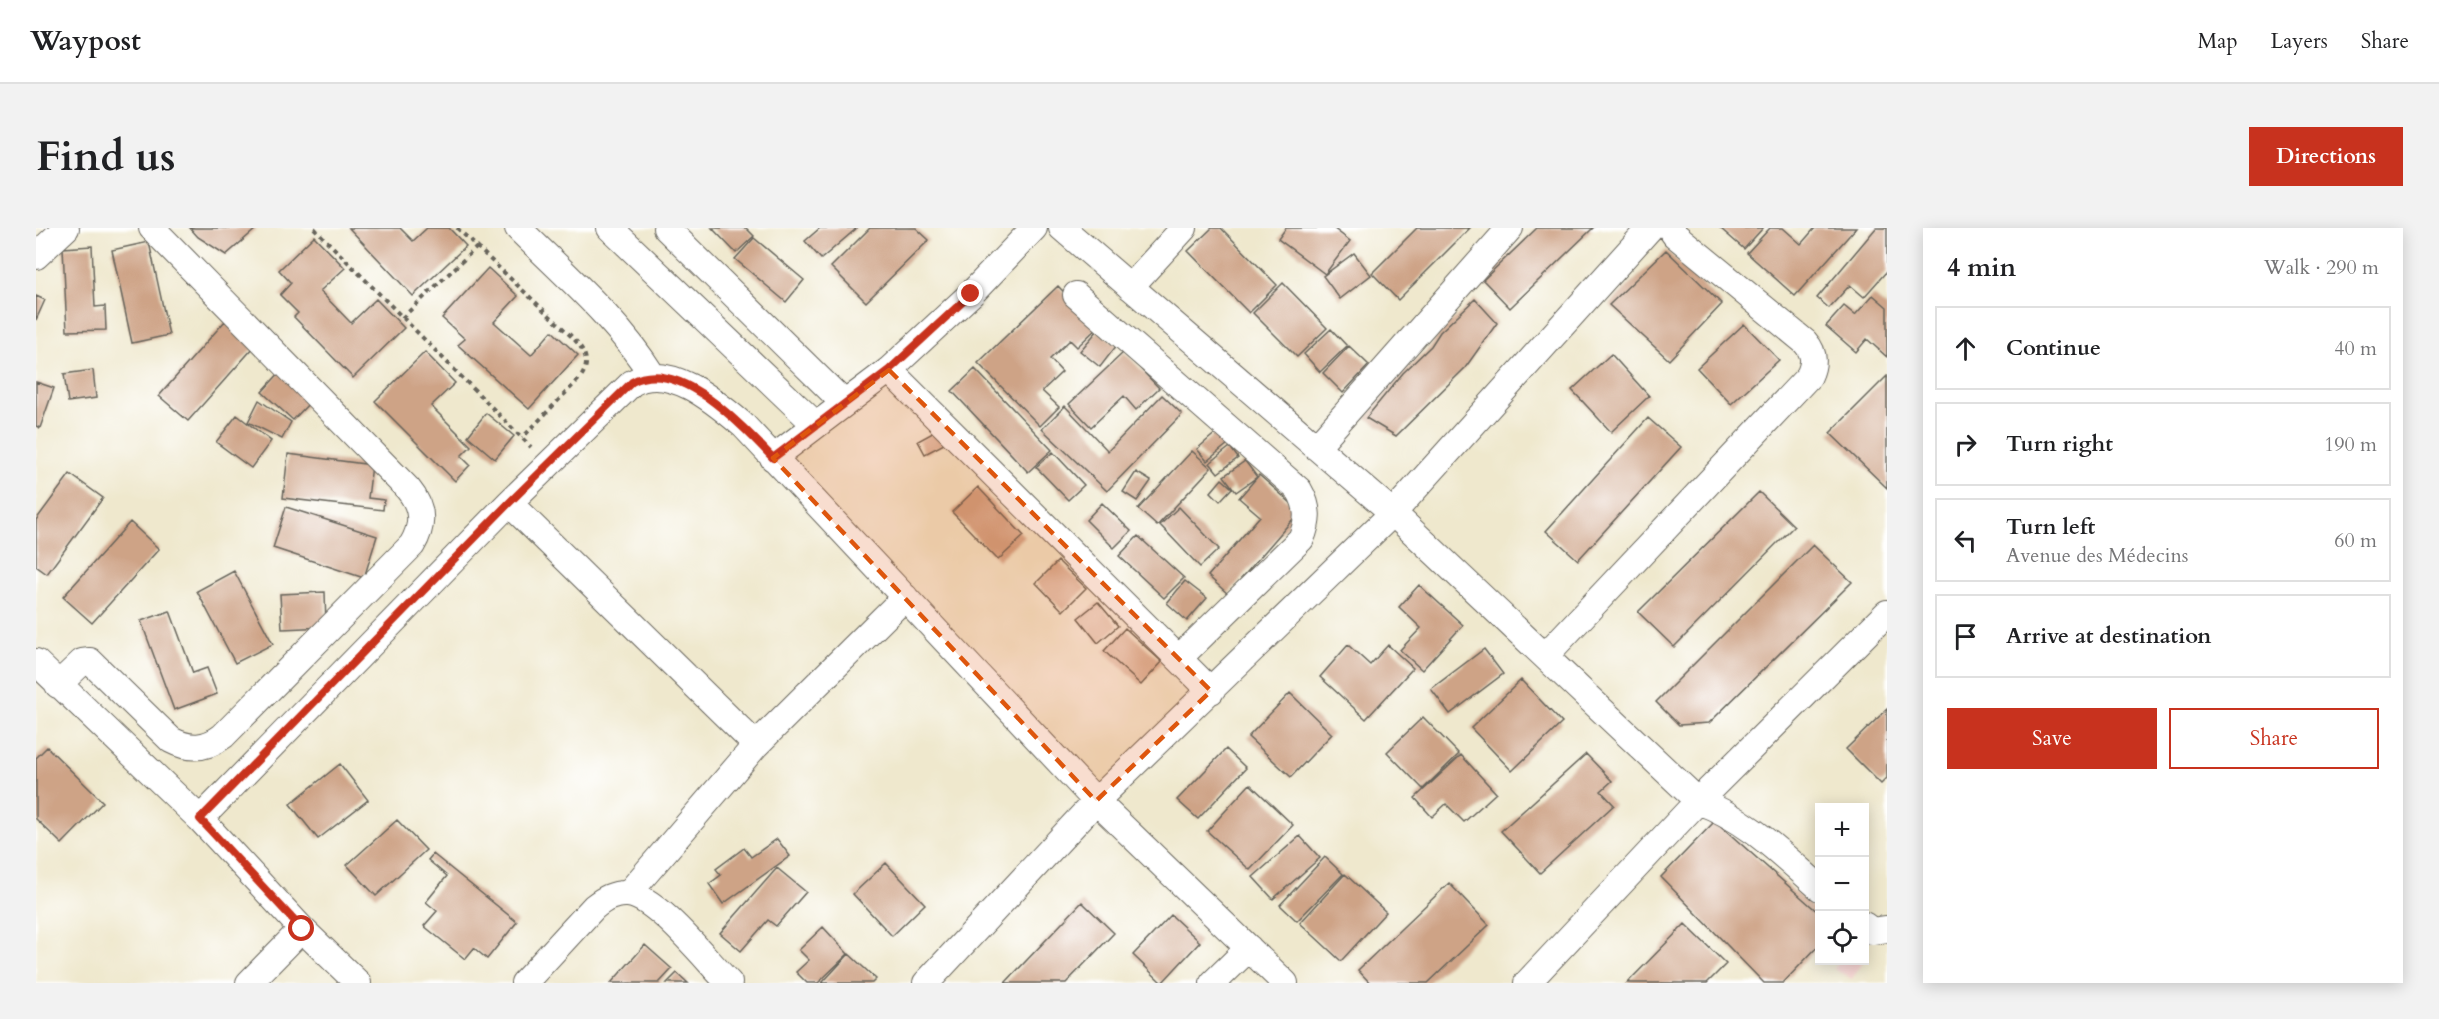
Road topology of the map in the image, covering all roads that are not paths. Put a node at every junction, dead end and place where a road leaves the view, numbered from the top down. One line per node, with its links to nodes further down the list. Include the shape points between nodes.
1 (66, 228): 12 (street)
2 (152, 228): 28 (street, via 408,489 419,506 420,526 412,545 223,736 207,746 188,747 171,740 90,661 82,662)
3 (518, 228): 16 (street, via 629,341)
4 (610, 228): 18 (street)
5 (666, 228): 17 (street)
6 (1034, 228): 15 (street, via 971,294)
7 (1062, 228): 13 (street)
8 (1184, 228): 13 (street)
9 (1510, 228): 19 (street)
10 (1650, 228): 22 (street)
11 (1670, 228): 25 (street, via 1805,342 1811,349 1813,367)
12 (36, 256)
13 (1130, 287): 19 (street)
14 (1076, 295): 26 (street, via 1299,490 1307,508 1308,519 1301,539)
15 (889, 370): 17 (street); 26 (street)
16 (652, 375): 20 (street, via 674,380 724,409); 21 (street, via 632,382)
17 (843, 402): 18 (street)
18 (816, 425): 20 (street)
19 (1316, 447): 22 (street)
20 (773, 458): 23 (street)
21 (509, 503): 30 (street); 33 (street)
22 (1393, 513): 25 (street); 29 (street)
23 (905, 597): 30 (street); 31 (street)
24 (1887, 613): 32 (street)
25 (1545, 656): 32 (street)
26 (1179, 658): 29 (street)
27 (36, 662): 28 (street)
28 (58, 685): 33 (street)
29 (1211, 691): 31 (street)
30 (756, 745): 35 (street)
31 (1096, 801): 39 (street); 44 (street)
32 (1698, 801): 34 (street, via 1752,827); 47 (street)
33 (200, 819): 36 (street)
34 (1815, 884)
35 (628, 894): 42 (street, via 608,897 594,907); 43 (street, via 653,904)
36 (302, 929): 40 (street); 41 (street)
37 (1869, 929): 38 (street)
38 (1887, 929)
39 (1249, 948): 45 (street); 46 (street)
40 (249, 983)
41 (358, 983)
42 (524, 983)
43 (729, 983)
44 (926, 983)
45 (1214, 983)
46 (1285, 983)
47 (1527, 983)

